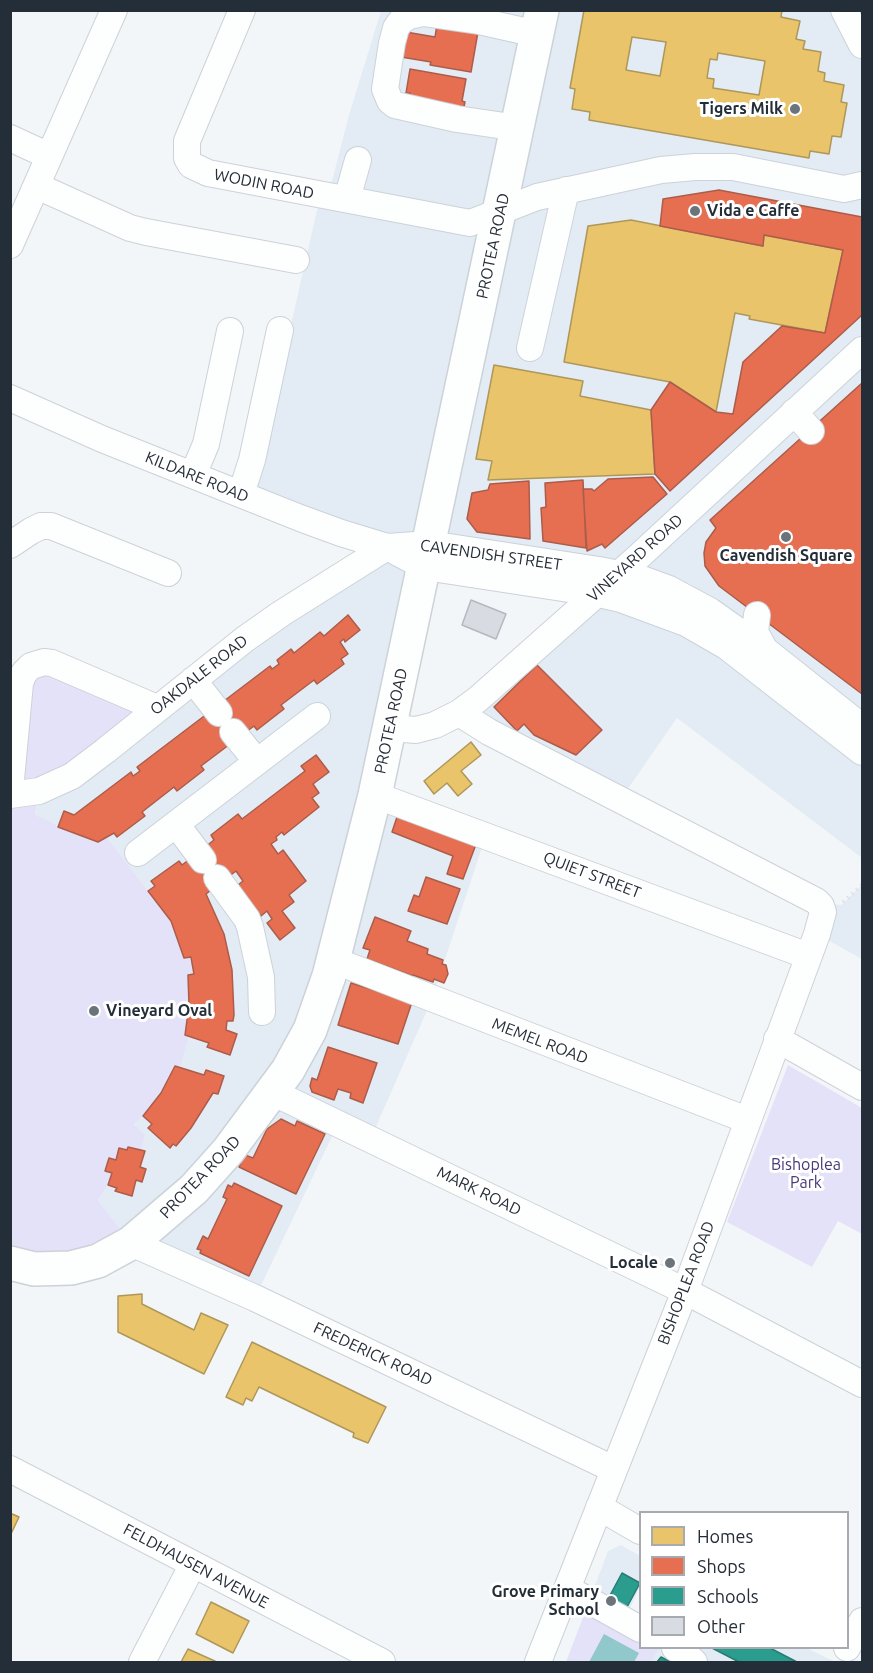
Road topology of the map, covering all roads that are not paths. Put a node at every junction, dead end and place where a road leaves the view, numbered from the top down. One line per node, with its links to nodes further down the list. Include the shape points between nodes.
1 (114, 10): 6 (street)
2 (242, 10): 11 (street, WODIN ROAD, via 187,141 187,158 191,165 208,173)
3 (540, 22): 4 (main road, PROTEA ROAD); 4 (street, via 479,21 423,13 401,21 392,43 385,89 395,105)
4 (518, 128): 12 (main road, PROTEA ROAD)
5 (10, 138): 6 (street)
6 (49, 156): 9 (street)
7 (357, 160): 11 (street)
8 (862, 185): 10 (street, WODIN ROAD, via 844,189 733,167 695,167 661,170)
9 (36, 186): 13 (street); 14 (street, via 130,228)
10 (567, 190): 12 (street, WODIN ROAD); 17 (street)
11 (347, 199): 12 (street, WODIN ROAD, via 470,223)
12 (500, 211): 26 (main road, PROTEA ROAD)
13 (10, 245)
14 (296, 260)
15 (230, 330): 22 (street, via 206,444)
16 (280, 330): 23 (street)
17 (530, 348)
18 (862, 350): 20 (street, VINEYARD ROAD)
19 (10, 398): 22 (street, KILDARE ROAD)
20 (794, 412): 21 (street); 28 (street, VINEYARD ROAD)
21 (811, 431)
22 (193, 475): 23 (street, KILDARE ROAD)
23 (241, 494): 25 (street, KILDARE ROAD)
24 (10, 545): 27 (street, via 41,526 51,526)
25 (387, 547): 26 (street, CAVENDISH STREET); 33 (street, OAKDALE ROAD, via 282,613)
26 (427, 555): 28 (street, CAVENDISH STREET, via 599,570); 29 (street, CAVENDISH STREET); 38 (main road, PROTEA ROAD)
27 (168, 573)
28 (617, 575): 29 (street, VINEYARD ROAD); 31 (street, CAVENDISH STREET, via 669,589 710,611)
29 (596, 593): 35 (street, VINEYARD ROAD); 39 (street, CAVENDISH STREET, via 649,608 708,635)
30 (757, 615): 31 (street, via 755,632)
31 (765, 650): 37 (street, CAVENDISH STREET)
32 (16, 675): 34 (street, via 36,663 52,663); 41 (street)
33 (193, 680): 34 (street, OAKDALE ROAD); 40 (street)
34 (157, 708): 42 (street, OAKDALE ROAD, via 72,776 39,791)
35 (459, 713): 38 (street, VINEYARD ROAD, via 416,730); 46 (street, BISHOPLEA ROAD, via 489,732 828,903 821,906 822,919)
36 (317, 716): 40 (street)
37 (862, 727)
38 (390, 728): 43 (main road, PROTEA ROAD)
39 (862, 752)
40 (256, 762): 44 (street)
41 (10, 790)
42 (10, 795)
43 (375, 795): 46 (street, QUIET STREET); 47 (main road, PROTEA ROAD)
44 (176, 824): 45 (street); 48 (street, via 247,919 261,977)
45 (138, 853)
46 (808, 956): 49 (street, BISHOPLEA ROAD)
47 (333, 960): 51 (main road, PROTEA ROAD, via 310,1030); 52 (street, MEMEL ROAD)
48 (262, 1012)
49 (777, 1039): 50 (street); 52 (street, BISHOPLEA ROAD)
50 (862, 1087)
51 (272, 1092): 53 (main road, PROTEA ROAD, via 206,1177); 55 (street, MARK ROAD)
52 (747, 1120): 55 (street, BISHOPLEA ROAD)
53 (131, 1243): 54 (main road, PROTEA ROAD, via 98,1261 71,1268 34,1269); 58 (street, FREDERICK ROAD)
54 (10, 1263)
55 (685, 1291): 56 (street, MARK ROAD); 58 (street, BISHOPLEA ROAD)
56 (862, 1384)
57 (10, 1468): 61 (street, FELDHAUSEN AVENUE)
58 (613, 1469): 59 (street, BISHOPLEA ROAD)
59 (599, 1508): 60 (street); 62 (street, BISHOPLEA ROAD)
60 (639, 1530)
61 (193, 1564): 67 (street); 68 (street, FELDHAUSEN AVENUE)
62 (568, 1589): 64 (street); 69 (street, BISHOPLEA ROAD)
63 (862, 1621): 65 (street)
64 (639, 1628)
65 (849, 1644)
66 (678, 1649): 70 (street)
67 (142, 1662)
68 (382, 1662)
69 (538, 1662)
70 (694, 1662)

